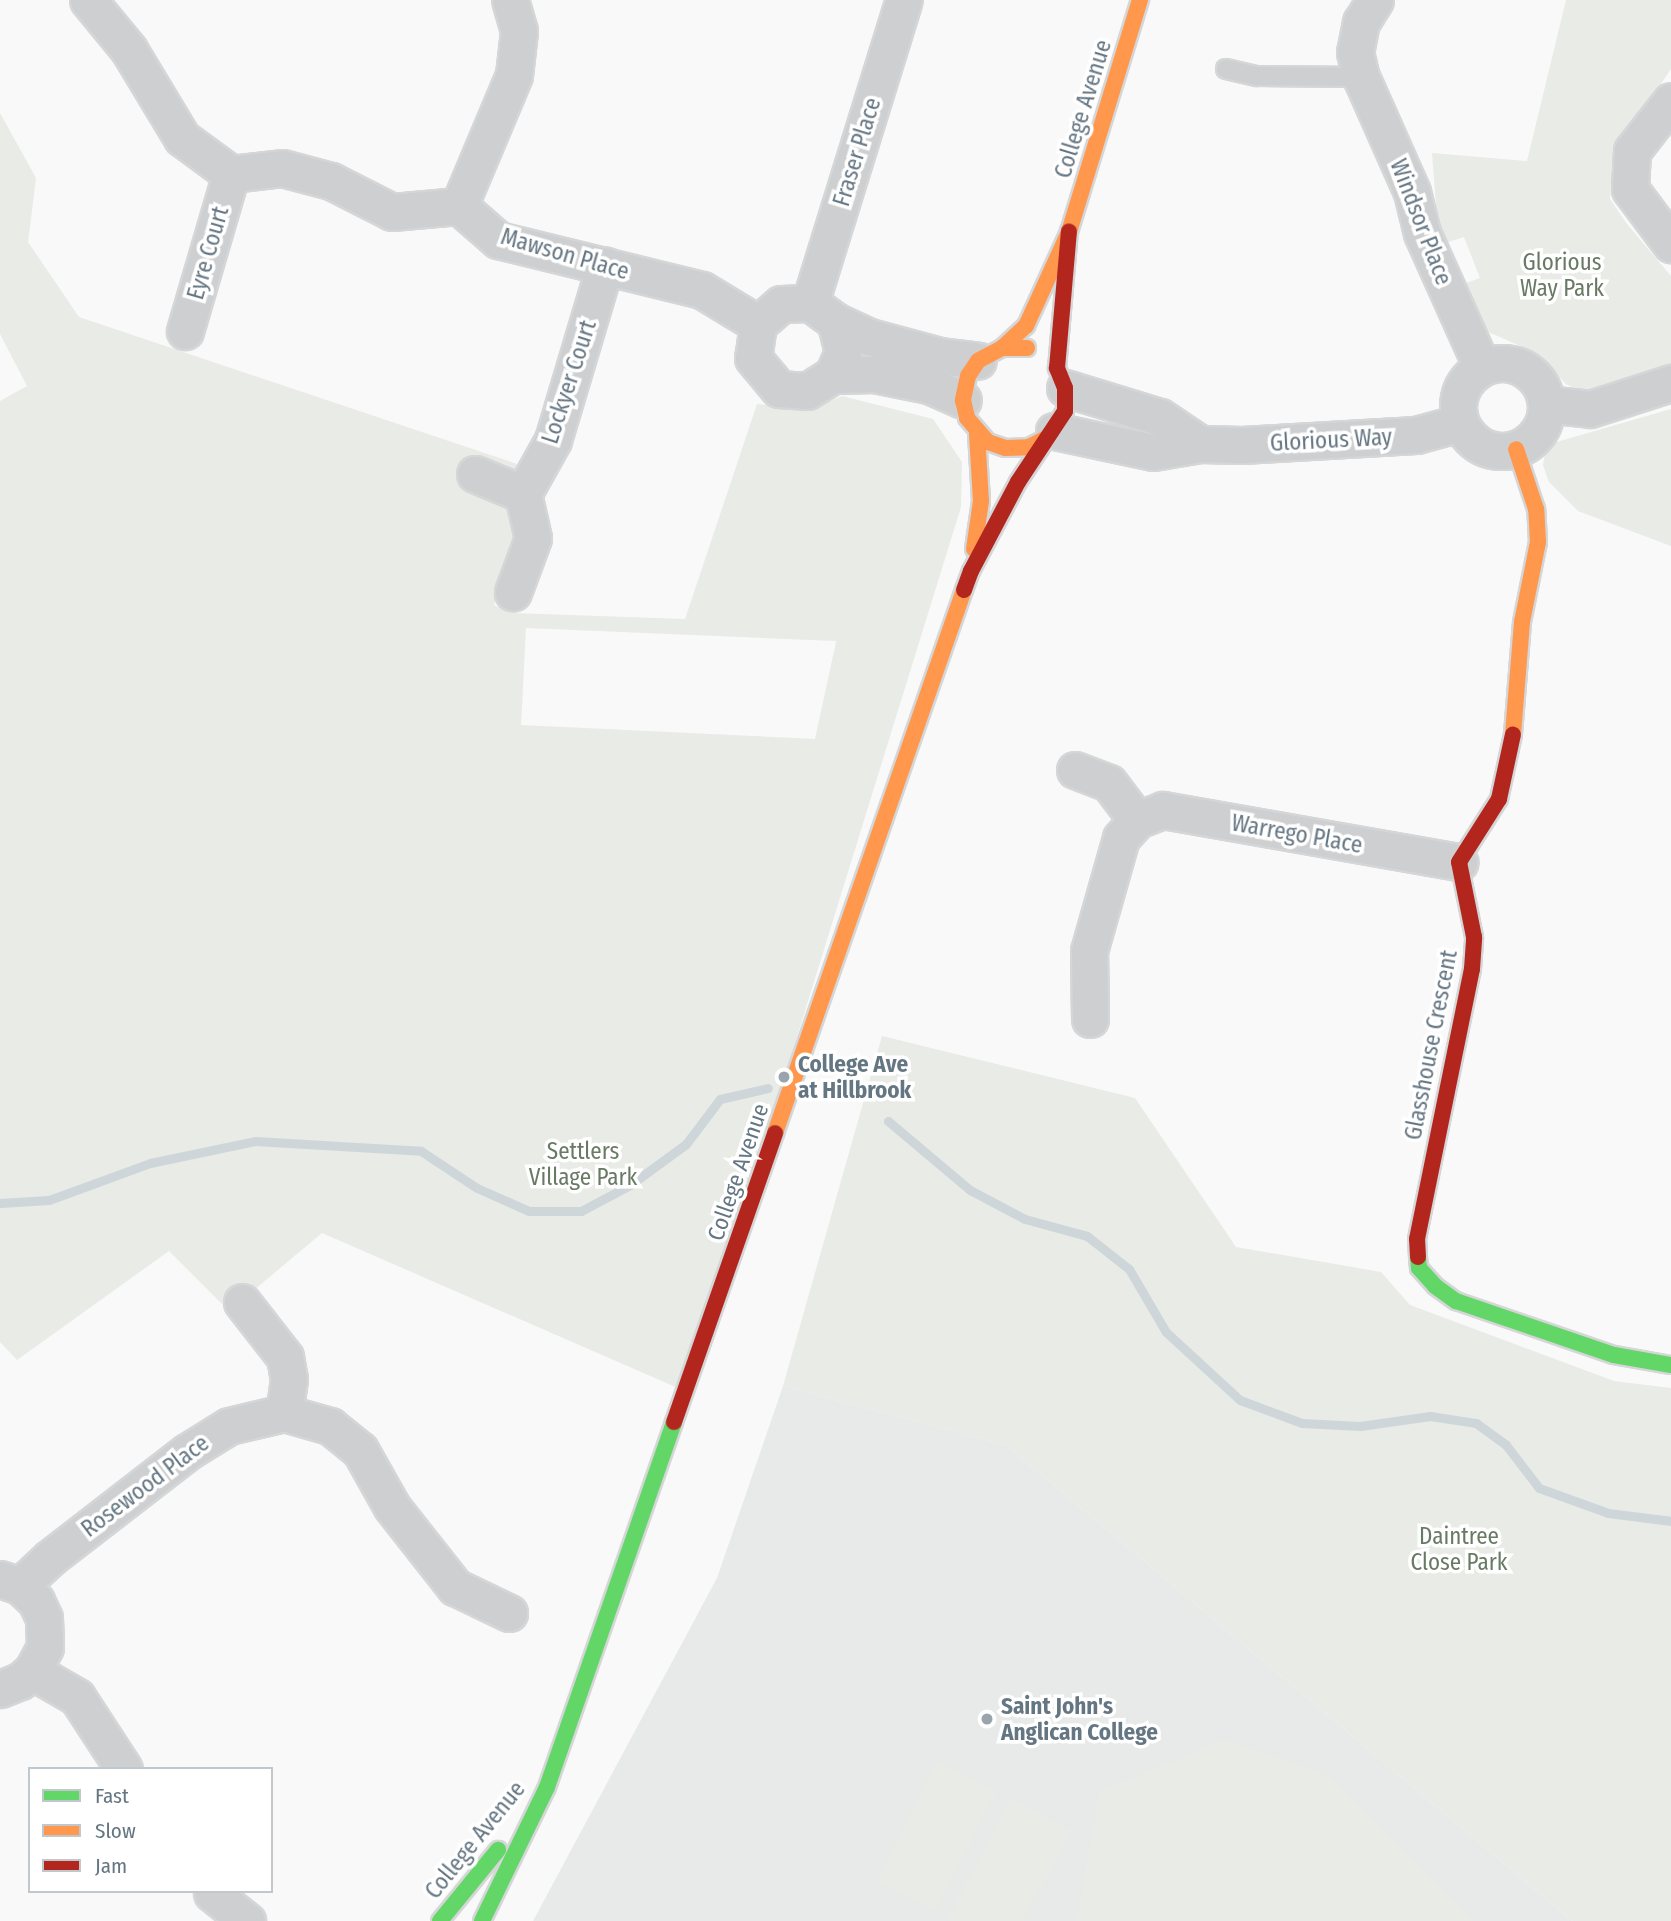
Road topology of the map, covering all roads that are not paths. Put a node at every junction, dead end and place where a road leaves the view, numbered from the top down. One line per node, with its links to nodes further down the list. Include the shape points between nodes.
1 (88, 0): 9 (street, via 129,50 182,138)
2 (510, 0): 10 (street, via 519,31 514,75)
3 (904, 0): 14 (street, Fraser Place)
4 (1140, 0): 11 (street, College Avenue)
5 (1375, 0): 7 (street, Windsor Place, via 1361,22 1355,52)
6 (1226, 69): 7 (lane, via 1256,76)
7 (1361, 77): 18 (street, Windsor Place, via 1412,192 1422,233)
8 (1671, 101): 12 (street, via 1632,151 1630,189)
9 (231, 174): 10 (street, via 282,168 331,181 392,212); 16 (street, Eyre Court)
10 (459, 206): 13 (street, Mawson Place, via 498,240)
11 (1069, 232): 17 (street, College Avenue, via 1026,326); 20 (street, College Avenue)
12 (1671, 244)
13 (605, 267): 15 (street, Mawson Place, via 702,290); 30 (street, Lockyer Court, via 554,440)
14 (822, 312): 15 (street, via 781,304); 17 (street, via 869,337 940,356); 19 (street, via 842,352)
15 (758, 324): 19 (street, via 753,358 779,389 807,391)
16 (185, 331)
17 (990, 354): 20 (street, via 1020,347 1039,352); 22 (street, College Avenue, via 968,376)
18 (1482, 367): 23 (street, via 1503,363 1524,368 1536,377); 24 (street, via 1460,391)
19 (833, 375): 22 (street, via 874,374 929,385)
20 (1061, 378): 26 (street, College Avenue, via 1065,411); 27 (street, via 1160,418)
21 (1671, 383): 23 (street, via 1590,409)
22 (963, 400): 25 (street, College Avenue, via 967,418)
23 (1546, 404): 28 (street, via 1539,432)
24 (1460, 423): 27 (street, Glorious Way, via 1416,435); 28 (street, via 1478,445 1496,451)
25 (978, 433): 26 (street, via 1005,448 1029,447); 31 (street, College Avenue, via 981,500)
26 (1050, 435): 27 (street, Glorious Way, via 1153,452); 31 (street, College Avenue, via 1018,482)
27 (1200, 444)
28 (1516, 449): 35 (street, via 1536,509 1538,542 1522,622 1516,717 1499,799)
29 (475, 474): 30 (street)
30 (523, 494): 32 (street, via 533,538)
31 (971, 571): 45 (street, College Avenue)
32 (513, 592)
33 (1075, 770): 34 (street, via 1108,783)
34 (1137, 820): 35 (street, Warrego Place, via 1163,810); 36 (street, via 1121,838 1089,951)
35 (1459, 862): 38 (street, Glasshouse Crescent, via 1474,937 1472,969 1417,1238 1419,1268 1456,1301 1614,1355)
36 (1090, 1019)
37 (242, 1302): 39 (street, via 285,1357 289,1379)
38 (1671, 1365)
39 (284, 1413): 40 (street, Rosewood Place, via 229,1426 187,1452 50,1558); 41 (street, Rosewood Place, via 330,1426 360,1450 392,1507 455,1587)
40 (10, 1583): 42 (street, via 36,1601 44,1618 45,1647)
41 (509, 1613)
42 (32, 1671): 43 (street); 44 (street, via 77,1698)
43 (0, 1689)
44 (123, 1767)
45 (547, 1787): 48 (street, College Avenue); 49 (street, College Avenue)
46 (217, 1902): 47 (street)
47 (247, 1921)
48 (440, 1921)
49 (482, 1921)

